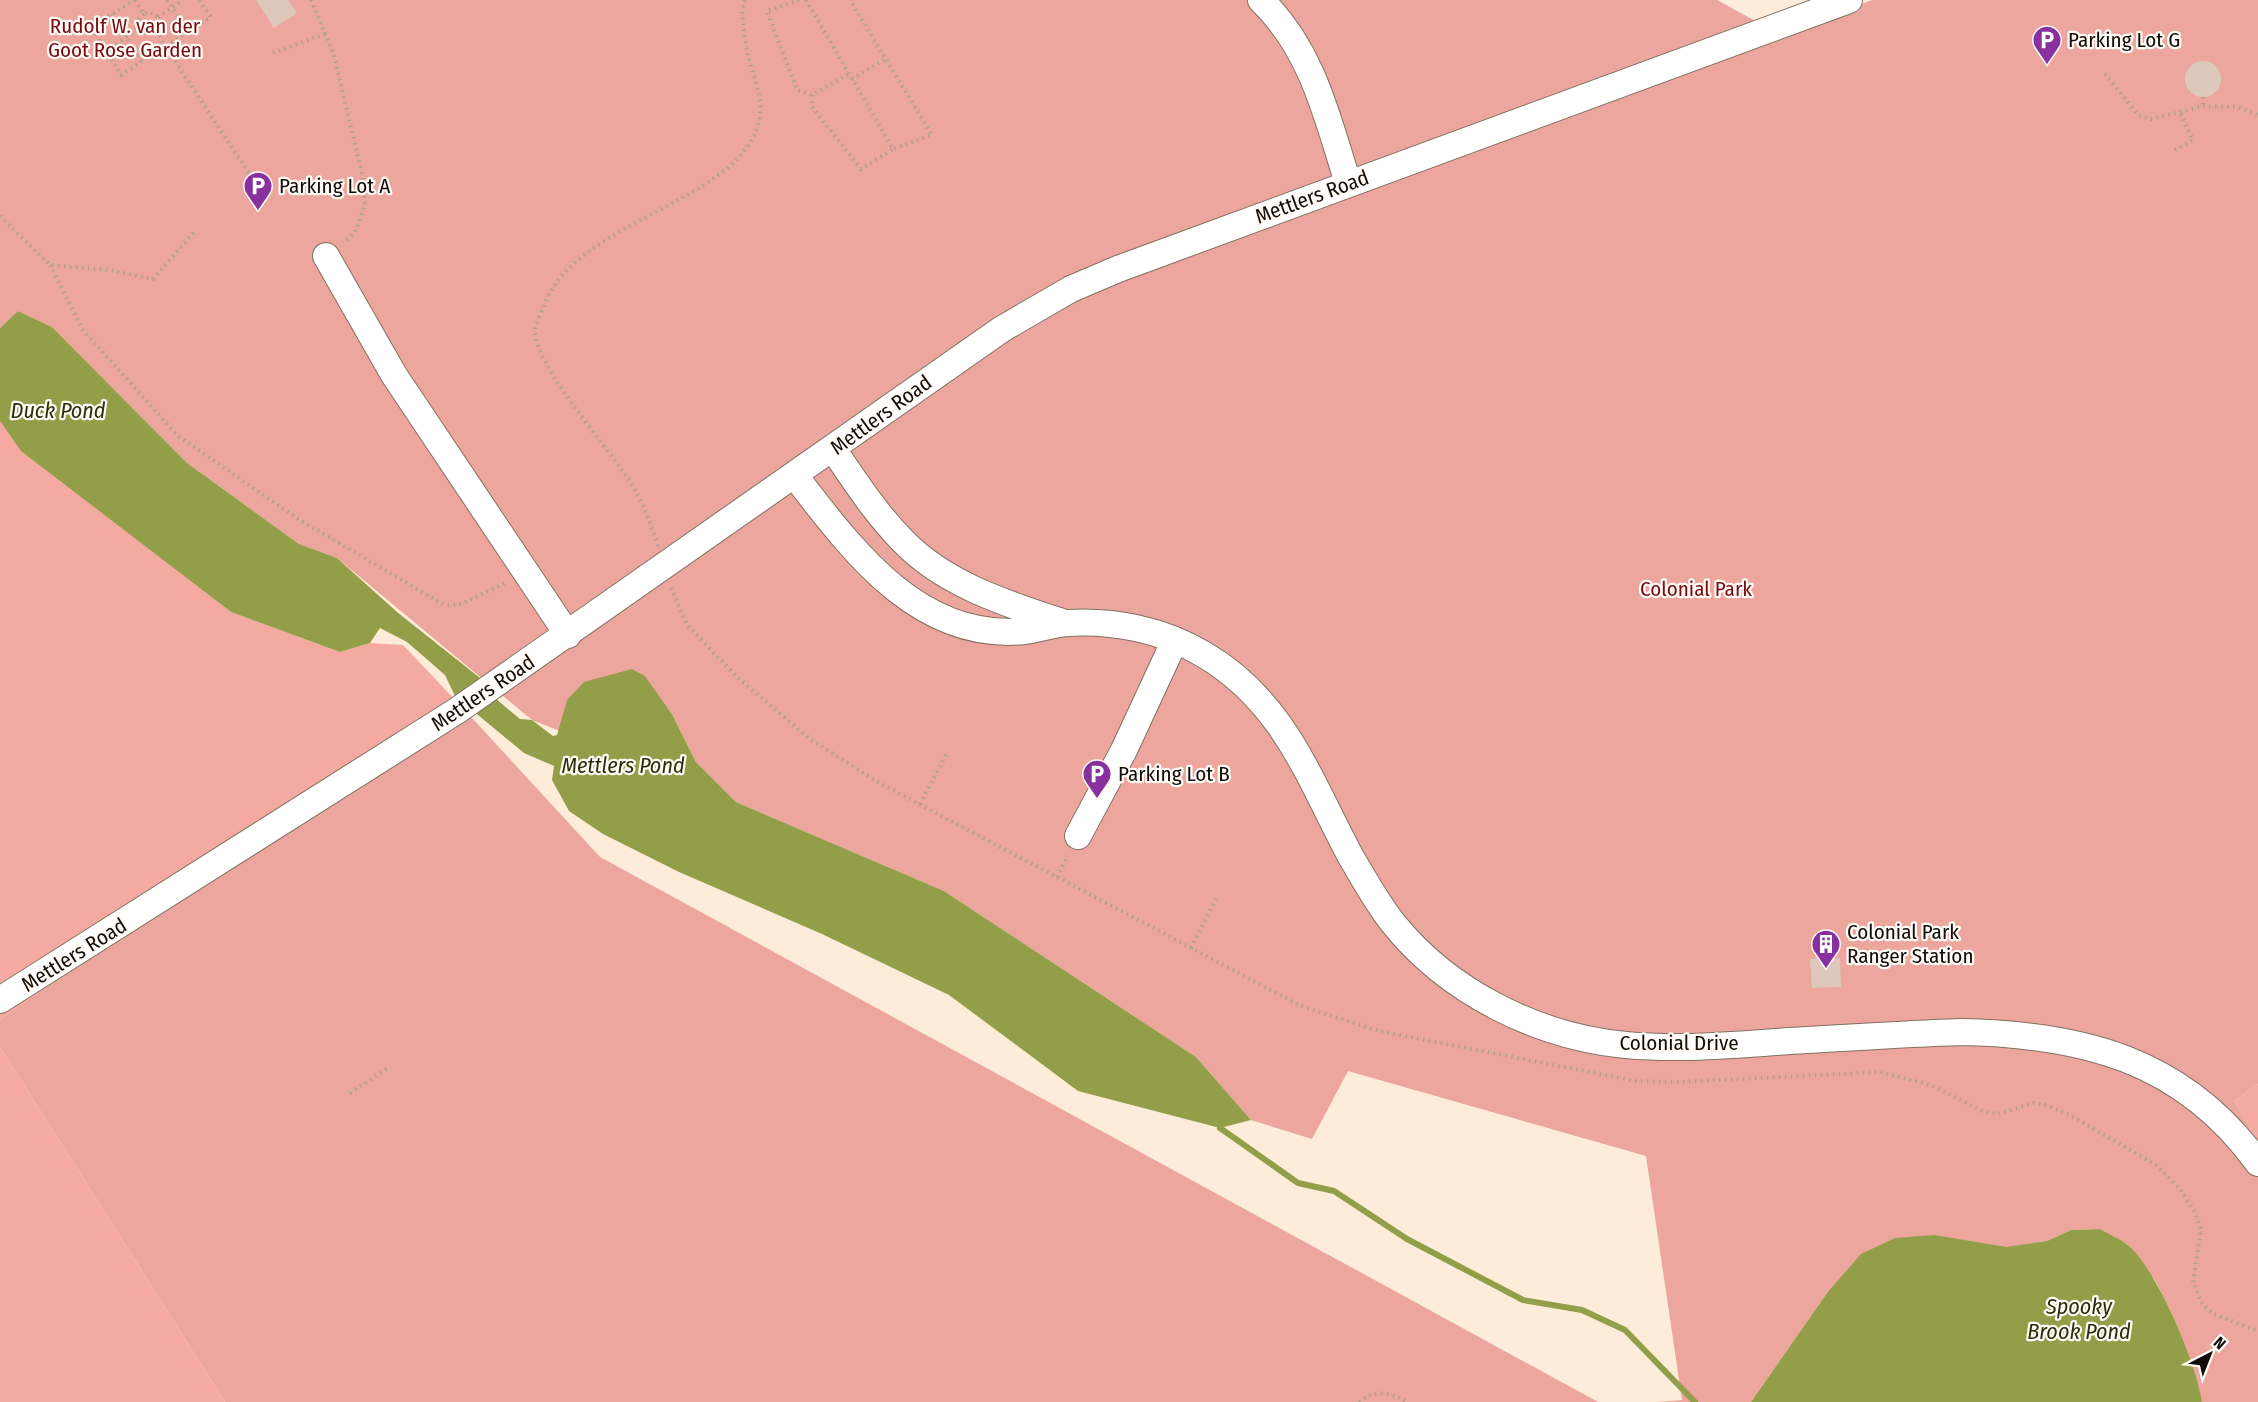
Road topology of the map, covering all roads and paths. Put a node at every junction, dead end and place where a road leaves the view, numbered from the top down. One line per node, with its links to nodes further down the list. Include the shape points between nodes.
1 (135, 0): 13 (path); 14 (path)
2 (167, 0): 12 (path)
3 (183, 0): 12 (path)
4 (199, 0): 18 (path, via 211,17)
5 (311, 0): 19 (path)
6 (745, 0): 44 (path, via 742,15 760,104 756,133 728,169 588,250 566,268 548,294 534,330 550,371 605,444 640,499)
7 (799, 0): 29 (path, via 767,11 797,90)
8 (806, 0): 26 (path)
9 (850, 0): 24 (path)
10 (1261, 0): 37 (street, via 1289,35 1323,98)
11 (1850, 0): 37 (street, Mettlers Road)
12 (172, 8): 15 (path); 18 (path)
13 (111, 14): 20 (path); 22 (path, via 91,27)
14 (144, 14): 15 (path, via 149,12); 16 (path, via 139,19)
15 (158, 17): 17 (path, via 160,28)
16 (140, 28): 17 (path, via 144,33); 20 (path)
17 (156, 32): 21 (path)
18 (188, 32): 21 (path)
19 (325, 34): 23 (path); 40 (path, via 334,55 360,163 365,204 355,233)
20 (126, 38): 22 (path); 25 (path)
21 (166, 47): 25 (path); 36 (path)
22 (106, 51): 25 (path, via 121,75)
23 (273, 53)
24 (886, 59): 28 (path); 34 (path, via 932,135)
25 (142, 62)
26 (849, 74): 28 (path); 29 (path)
27 (2105, 74): 32 (path, via 2138,115 2151,119)
28 (852, 79): 34 (path)
29 (812, 95): 34 (path, via 812,107 861,169)
30 (2203, 97): 31 (path)
31 (2203, 106): 32 (path); 33 (path, via 2238,107)
32 (2180, 113): 35 (path, via 2193,140)
33 (2258, 115)
34 (893, 150)
35 (2175, 150)
36 (250, 175)
37 (1348, 183): 42 (street, Mettlers Road, via 1071,289 1002,329)
38 (0, 216): 41 (path)
39 (194, 232): 41 (path, via 153,279)
40 (326, 256): 45 (street, via 394,375)
41 (50, 265): 45 (path, via 83,330 177,435 295,518 444,605 461,604)
42 (833, 449): 43 (street, Mettlers Road); 47 (street, Colonial Drive, via 886,523 930,564 984,593)
43 (795, 477): 47 (street, Colonial Drive, via 854,552 908,600 936,616 963,627 992,631 1024,631); 48 (street, Mettlers Road)
44 (661, 554)
45 (525, 573): 48 (street)
46 (668, 579): 51 (path, via 687,625 737,677 838,759)
47 (1065, 623): 49 (street, Colonial Drive, via 1129,626)
48 (568, 635): 55 (street, Mettlers Road, via 458,710)
49 (1175, 640): 52 (street, via 1124,750); 58 (street, Colonial Drive, via 1230,670 1279,721 1351,855 1393,923 1457,983 1514,1015 1596,1041 1658,1047 1960,1032 2069,1041 2104,1050 2164,1077 2223,1122)
50 (946, 755): 51 (path)
51 (920, 804): 54 (path)
52 (1078, 836)
53 (1217, 897): 54 (path)
54 (1191, 948): 59 (path, via 1300,1006 1345,1022 1447,1046 1636,1081 1880,1072 1931,1085 1982,1111 1997,1114 2034,1103 2046,1105 2156,1165 2179,1188 2201,1228 2193,1283 2202,1305 2213,1314)
55 (0, 1000)
56 (388, 1068): 57 (path)
57 (350, 1093)
58 (2258, 1163)
59 (2258, 1330)
60 (1359, 1402): 61 (path, via 1380,1392)
61 (1407, 1402)

